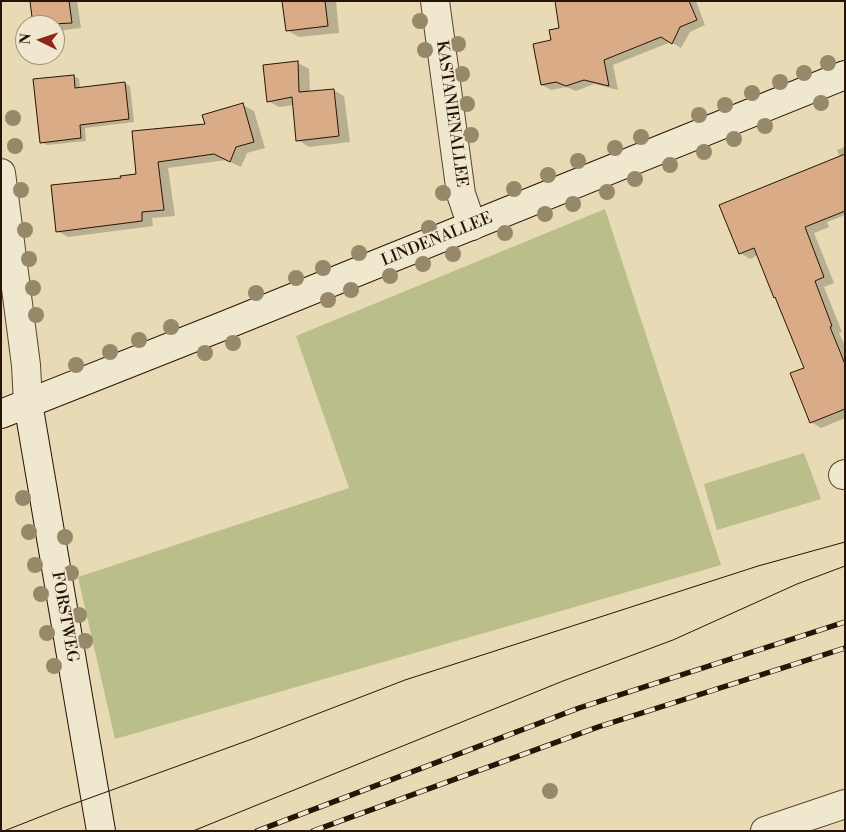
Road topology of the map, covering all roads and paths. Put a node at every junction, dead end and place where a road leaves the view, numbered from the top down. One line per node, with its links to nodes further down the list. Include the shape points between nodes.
1 (435, 1): 4 (main road, KASTANIENALLEE, via 461,194)
2 (845, 75): 4 (main road, LINDENALLEE)
3 (1, 173): 5 (main road, FORSTWEG)
4 (472, 226): 5 (main road, LINDENALLEE)
5 (28, 403): 6 (main road, LINDENALLEE); 8 (main road, FORSTWEG)
6 (1, 414)
7 (845, 804): 9 (main road)
8 (101, 831)
9 (765, 831)

